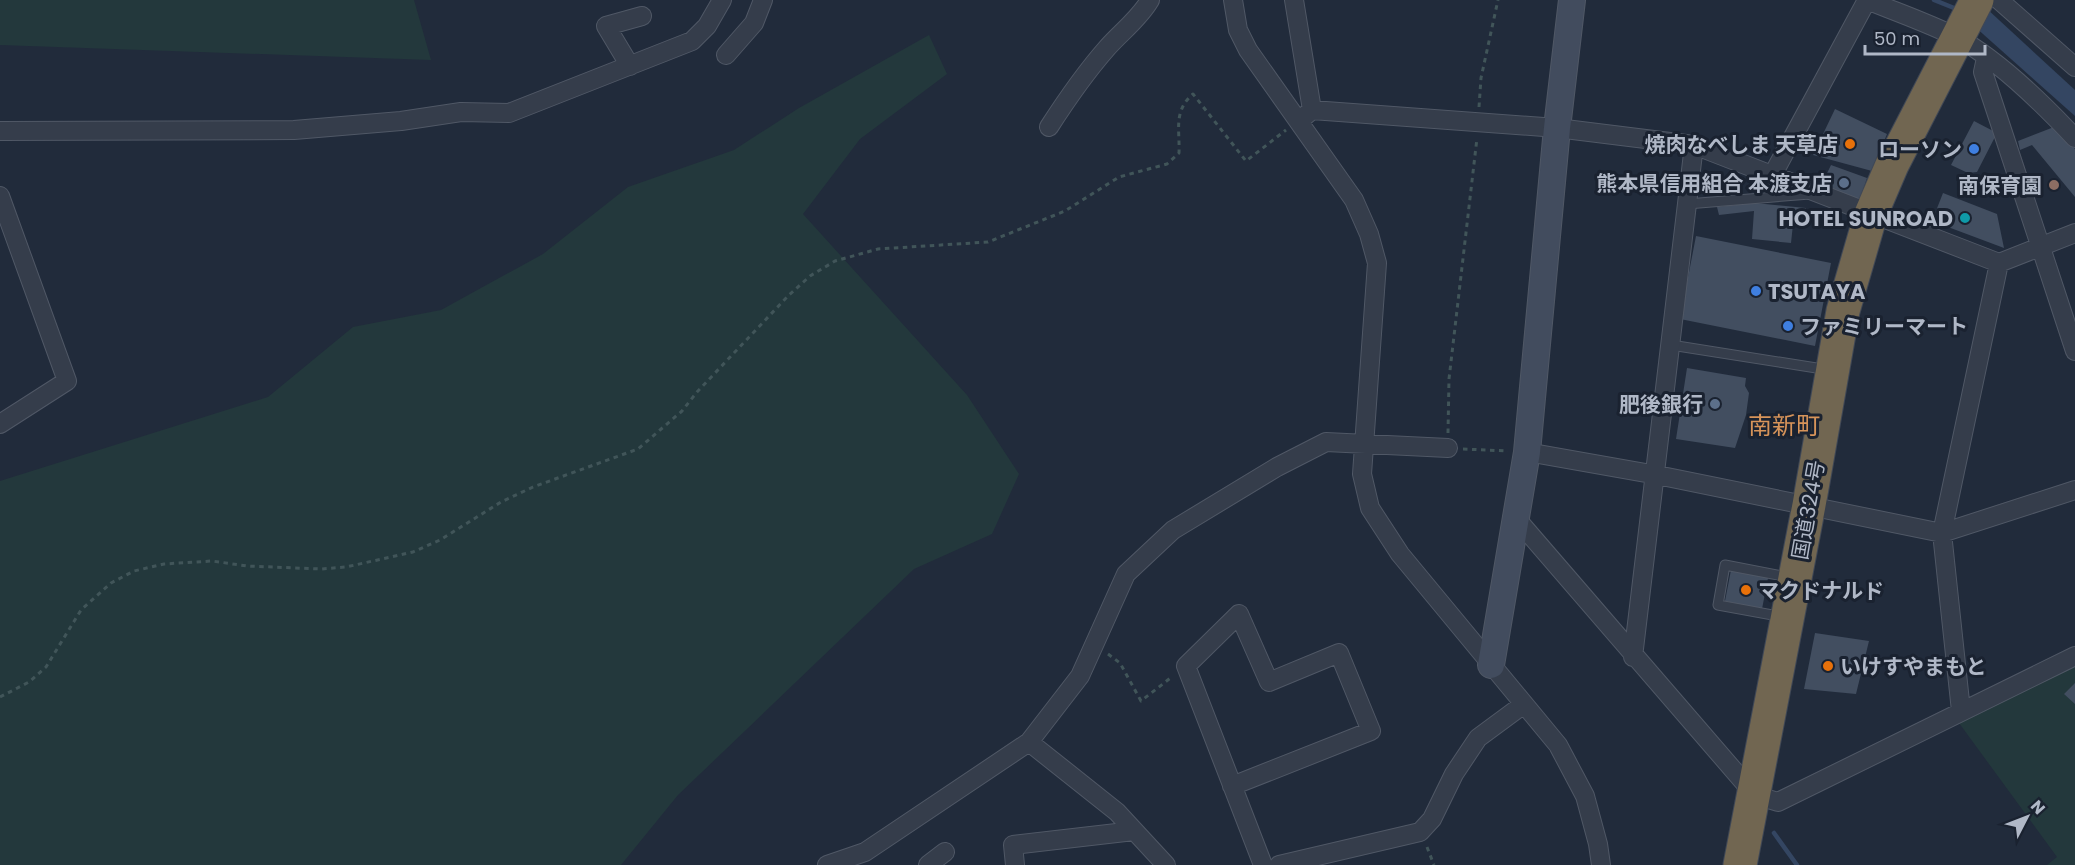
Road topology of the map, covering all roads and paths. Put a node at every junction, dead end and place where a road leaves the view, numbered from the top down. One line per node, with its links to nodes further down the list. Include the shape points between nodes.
1 (722, 0): 13 (street, via 707,26 692,41)
2 (763, 0): 11 (street, via 754,22)
3 (1150, 0): 17 (street, via 1077,83)
4 (1233, 0): 15 (street, via 1238,30 1248,50)
5 (1294, 0): 15 (street)
6 (1498, 0): 16 (path, via 1481,78)
7 (1572, 0): 18 (street)
8 (1984, 1): 10 (highway, 国道324号); 14 (street)
9 (642, 16): 13 (street, via 606,26)
10 (1959, 34): 12 (street); 22 (street, via 1867,0); 26 (highway, 国道324号)
11 (726, 55)
12 (1986, 58): 20 (street); 28 (street, via 1983,72)
13 (630, 66): 19 (street, via 508,113 461,111 401,121 294,130)
14 (2075, 67)
15 (1306, 115): 16 (street); 34 (street, via 1354,200 1377,263); 49 (path, via 1246,161 1193,94 1180,109 1179,153 1167,164 1119,177 1065,211 988,242 878,249 835,261 810,276 682,411 638,449 533,487 440,540 383,560 321,569 212,561 164,564 134,571 111,583 81,610 46,667 29,682)
16 (1479, 122): 18 (street); 35 (path, via 1449,379)
17 (1049, 127)
18 (1557, 128): 21 (street); 36 (street)
19 (0, 131)
20 (2075, 138)
21 (1694, 146): 22 (street); 25 (street)
22 (1772, 176): 23 (street)
23 (1818, 193): 25 (lane); 26 (street)
24 (0, 196): 33 (street, via 67,381)
25 (1687, 204): 30 (street)
26 (1871, 214): 29 (street); 32 (highway, 国道324号, via 1843,311)
27 (2075, 233): 28 (street)
28 (2041, 247): 29 (street); 31 (street)
29 (1999, 263): 41 (street)
30 (1671, 345): 32 (lane); 37 (street)
31 (2075, 351)
32 (1833, 370): 39 (highway, 国道324号)
33 (0, 424)
34 (1364, 443): 35 (street); 44 (street, via 1326,442 1173,530 1126,574); 47 (street, via 1362,474 1371,508 1400,554)
35 (1448, 448): 36 (path)
36 (1527, 452): 37 (street); 40 (street)
37 (1657, 475): 39 (street); 46 (street)
38 (2075, 490): 41 (street)
39 (1809, 505): 41 (street); 42 (highway, 国道324号)
40 (1515, 517): 46 (street); 47 (street)
41 (1942, 533): 51 (street)
42 (1796, 579): 43 (highway, 国道324号); 43 (lane, via 1725,566 1718,605)
43 (1788, 618): 54 (highway, 国道324号)
44 (1094, 645): 48 (path, via 1120,663 1141,701); 52 (street, via 1080,676)
45 (2075, 656): 51 (street)
46 (1633, 657): 54 (street)
47 (1491, 665): 50 (street)
48 (1186, 666): 53 (street); 53 (street, via 1239,614 1269,682 1339,653 1371,731)
49 (0, 697)
50 (1524, 704): 62 (street, via 1478,738 1454,774 1432,819 1420,832); 63 (street, via 1558,745 1585,796)
51 (1961, 711): 54 (street, via 1778,802)
52 (1029, 742): 55 (street, via 1117,812); 57 (street, via 865,852)
53 (1232, 786): 61 (street)
54 (1755, 795): 64 (highway, 国道324号)
55 (1134, 831): 59 (street, via 1013,845); 60 (street)
56 (945, 852): 58 (street)
57 (827, 865)
58 (928, 865)
59 (1016, 865)
60 (1166, 865)
61 (1263, 865)
62 (1279, 865)
63 (1601, 865)
64 (1740, 865)

